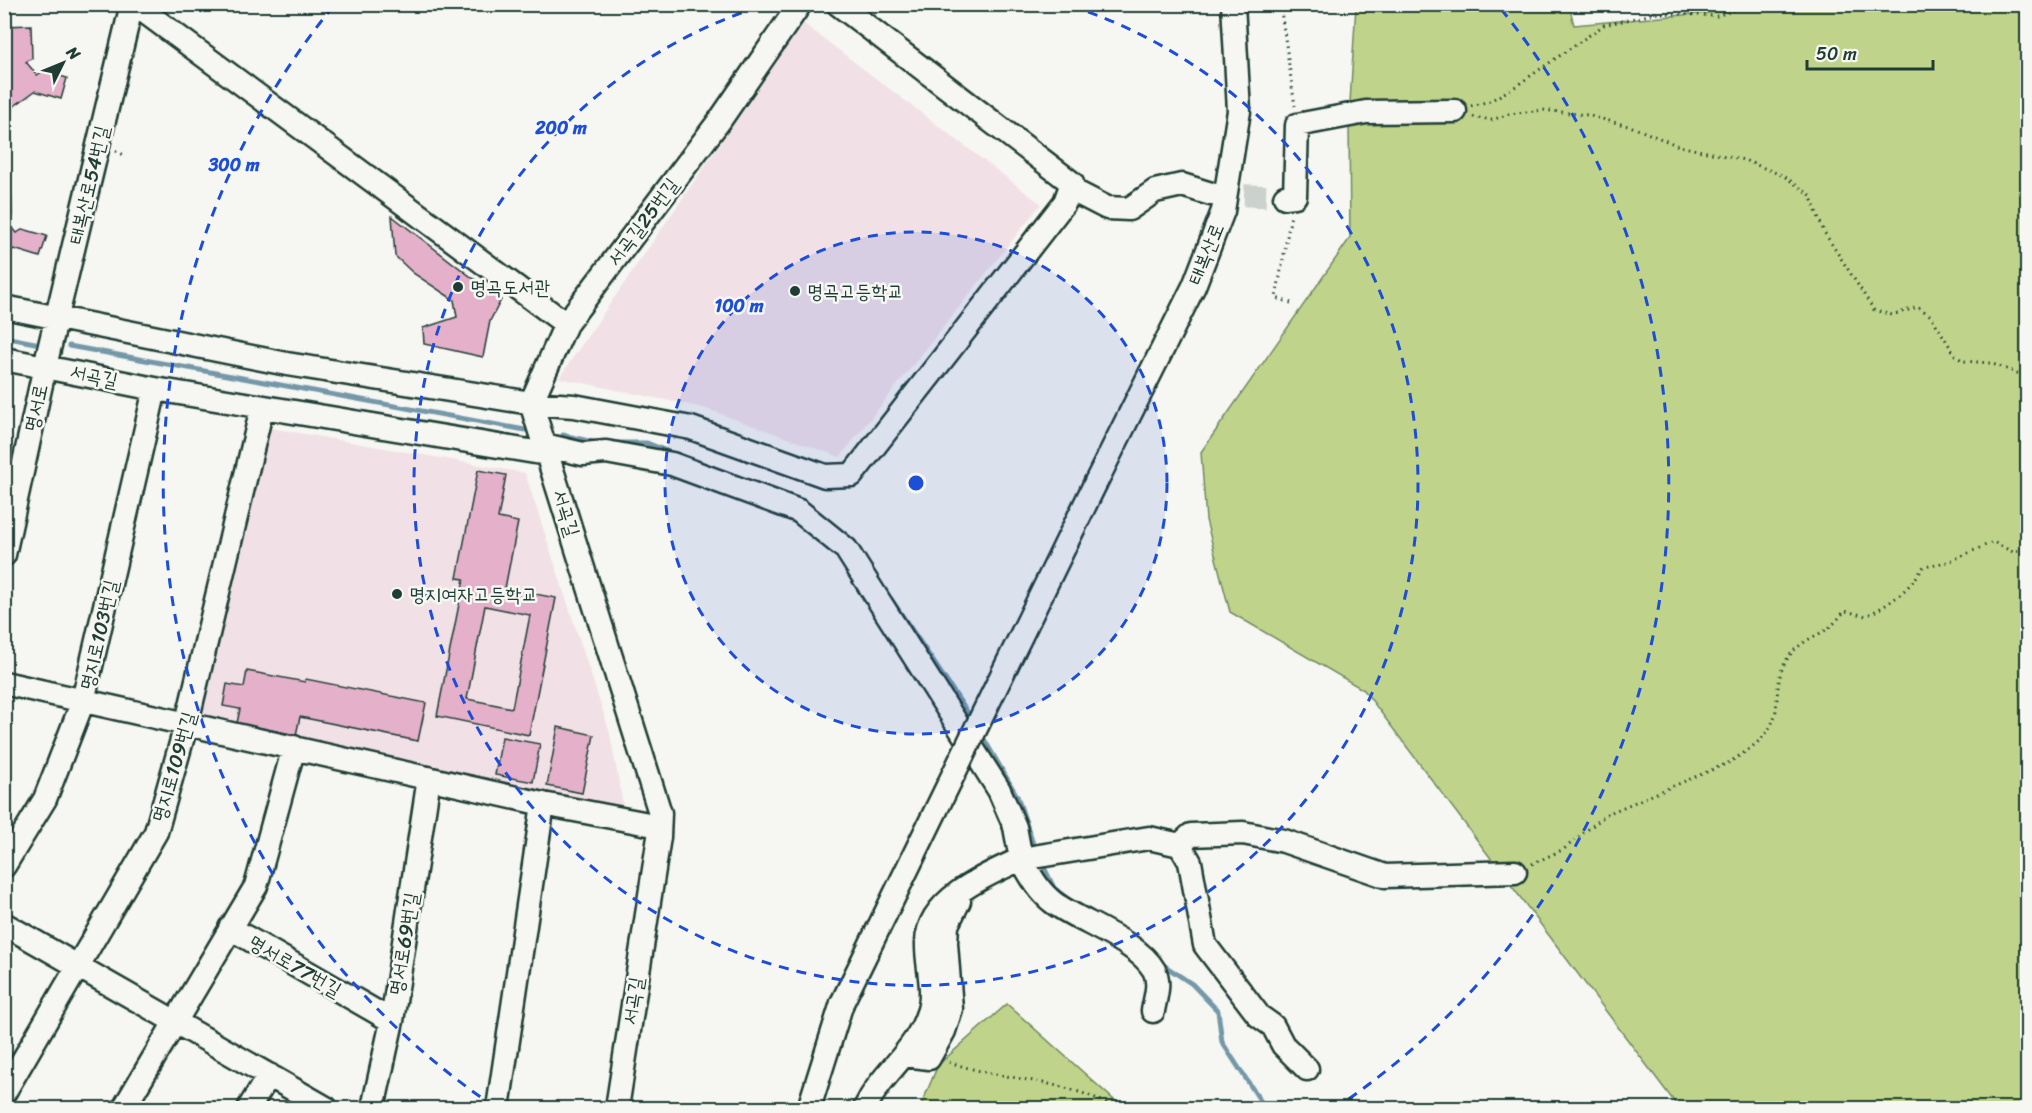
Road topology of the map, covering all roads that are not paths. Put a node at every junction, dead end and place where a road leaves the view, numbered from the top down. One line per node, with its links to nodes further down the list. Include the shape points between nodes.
1 (133, 4): 10 (street, 태복산로54번길); 11 (street)
2 (800, 4): 11 (street, 서곡길25번길, via 720,120)
3 (838, 4): 6 (street, via 1072,183)
4 (1233, 4): 47 (street, 태복산로, bridge, via 1239,111 1223,211 1194,286 842,1003)
5 (1455, 111): 8 (street, via 1366,112 1297,125)
6 (1070, 189): 7 (street, via 1107,208 1129,209 1155,191 1182,185); 15 (street, via 1065,202 852,476 825,477 691,428)
7 (1211, 194)
8 (1290, 196)
9 (4, 307): 10 (street)
10 (57, 317): 13 (street, 태복산로54번길); 15 (street, via 287,364)
11 (566, 324): 15 (street, 서곡길25번길)
12 (4, 359): 13 (street, 서곡길)
13 (45, 366): 14 (street, 서곡길); 18 (street, 명서로)
14 (155, 389): 16 (street, 서곡길); 20 (street, 명지로103번길)
15 (531, 402): 17 (street)
16 (262, 408): 17 (street, 서곡길); 21 (street, 명지로109번길)
17 (546, 450): 25 (street, 서곡길, via 660,813); 27 (street, via 606,452 672,464 799,511 846,549 999,790 1015,828)
18 (4, 555)
19 (4, 683): 20 (street)
20 (83, 701): 21 (street); 28 (street, 명지로103번길, via 45,799)
21 (187, 722): 22 (street); 33 (street, 명지로109번길, via 156,832)
22 (294, 747): 23 (street); 32 (street, via 256,886)
23 (429, 778): 24 (street); 36 (street, 명서로69번길)
24 (543, 804): 25 (street); 45 (street)
25 (659, 826): 46 (street, 서곡길)
26 (1186, 840): 27 (street, via 1161,824 1141,824 1053,840 1046,855); 29 (street, via 1243,833 1284,841 1385,876); 38 (street, via 1205,945 1259,1016 1273,1026 1283,1045)
27 (1021, 859): 30 (street); 34 (street, via 1053,903 1147,961 1158,984)
28 (4, 867)
29 (1515, 872)
30 (967, 886): 37 (street, via 937,912 930,925 929,1009); 37 (street, via 947,925 951,1010 944,1031 929,1058)
31 (4, 924): 33 (street)
32 (230, 928): 35 (street, 명서로77번길); 36 (street, 명서로77번길)
33 (79, 967): 35 (street); 40 (street, 명지로109번길)
34 (1153, 1011)
35 (174, 1021): 39 (street); 41 (street, 명서로77번길)
36 (392, 1021): 44 (street, 명서로69번길)
37 (905, 1055): 48 (street, via 871,1095)
38 (1307, 1069)
39 (269, 1075): 42 (street); 43 (street)
40 (4, 1093)
41 (124, 1108)
42 (249, 1108)
43 (326, 1108)
44 (373, 1108)
45 (498, 1108)
46 (617, 1108)
47 (809, 1108)
48 (865, 1108)

